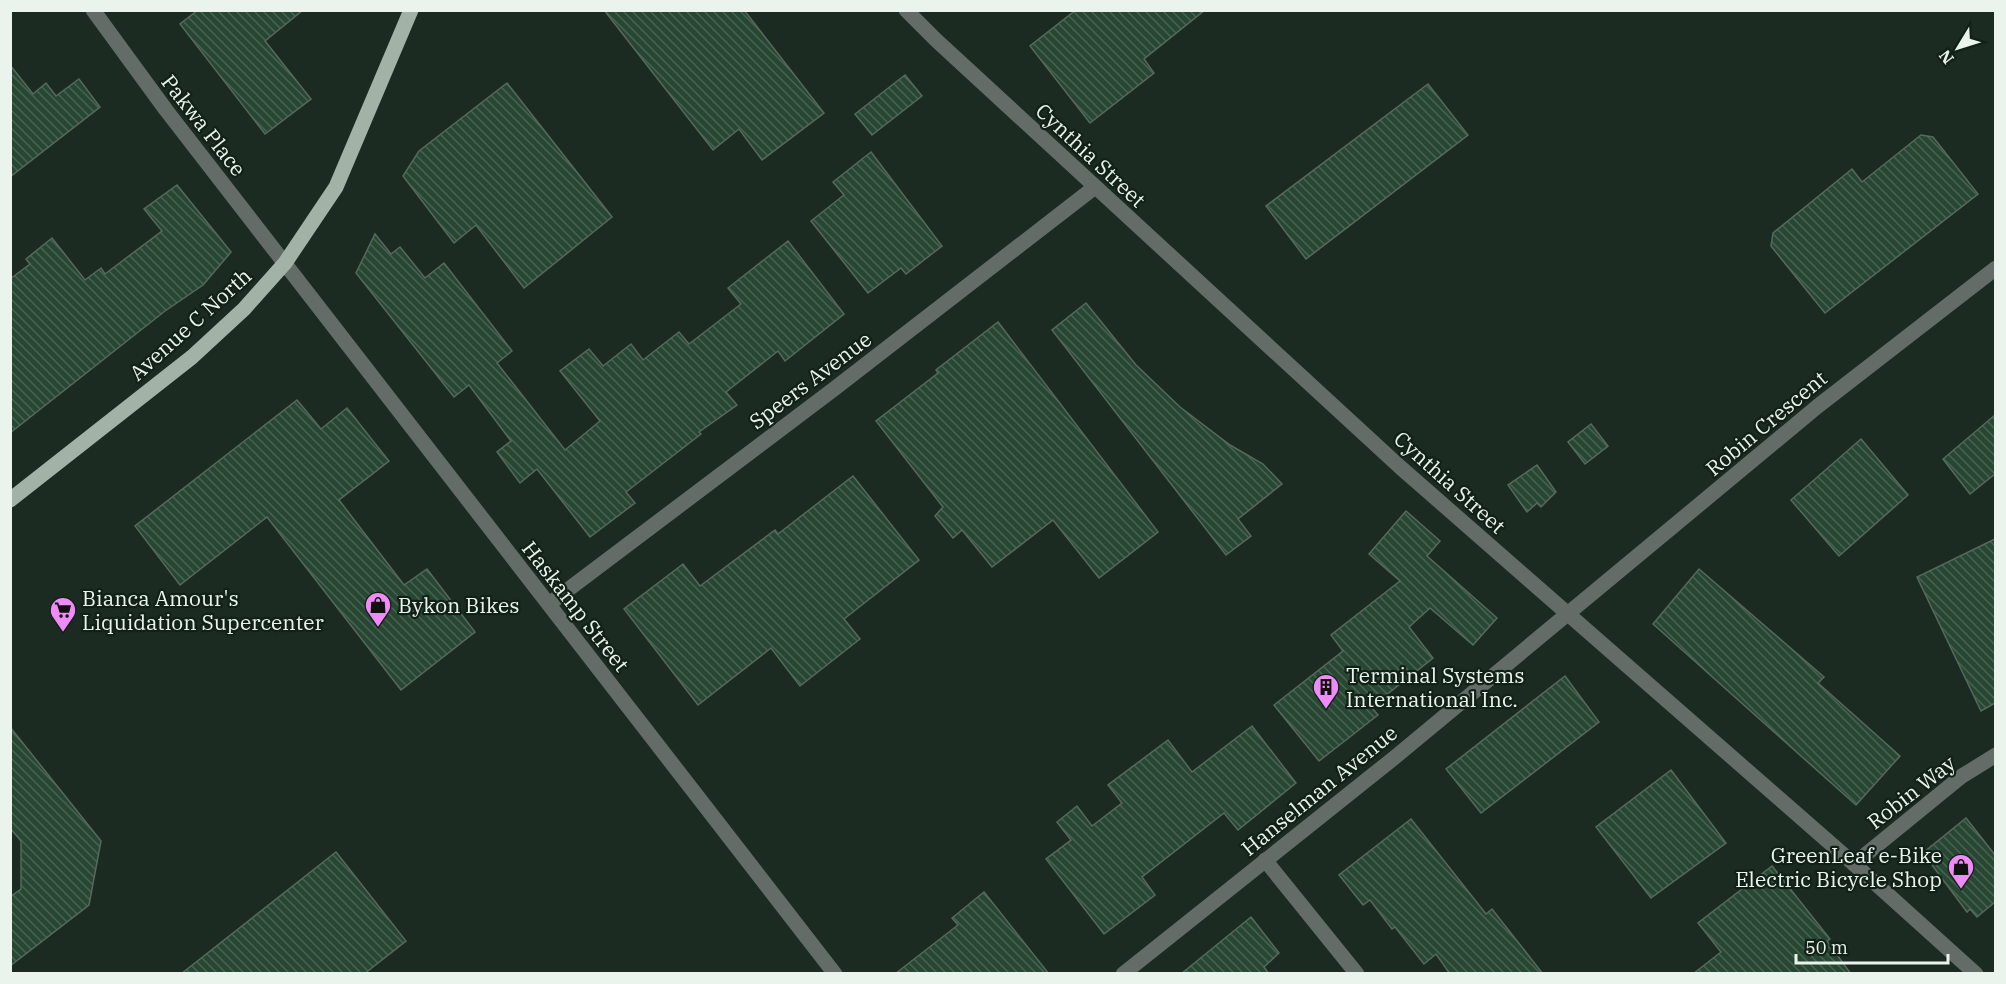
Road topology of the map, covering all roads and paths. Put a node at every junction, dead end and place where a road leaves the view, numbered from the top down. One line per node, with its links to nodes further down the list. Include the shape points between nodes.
1 (93, 10): 5 (street, Pakwa Place)
2 (411, 10): 5 (main road, Avenue C North, via 336,187)
3 (906, 10): 4 (street, Cynthia Street)
4 (1095, 187): 8 (street, Speers Avenue); 9 (street, Cynthia Street, via 1400,467)
5 (285, 263): 7 (main road, Avenue C North, via 244,309 192,357); 8 (street, Haskamp Street)
6 (1995, 268): 9 (street, Robin Crescent, via 1818,406)
7 (10, 500)
8 (549, 604): 13 (street, Haskamp Street)
9 (1567, 614): 11 (street, Hanselman Avenue); 12 (street, Cynthia Street)
10 (1995, 754): 12 (street, Robin Way)
11 (1265, 860): 14 (street, Hanselman Avenue); 15 (street)
12 (1854, 864): 16 (street, Cynthia Street)
13 (835, 974)
14 (1123, 974)
15 (1357, 974)
16 (1976, 974)

